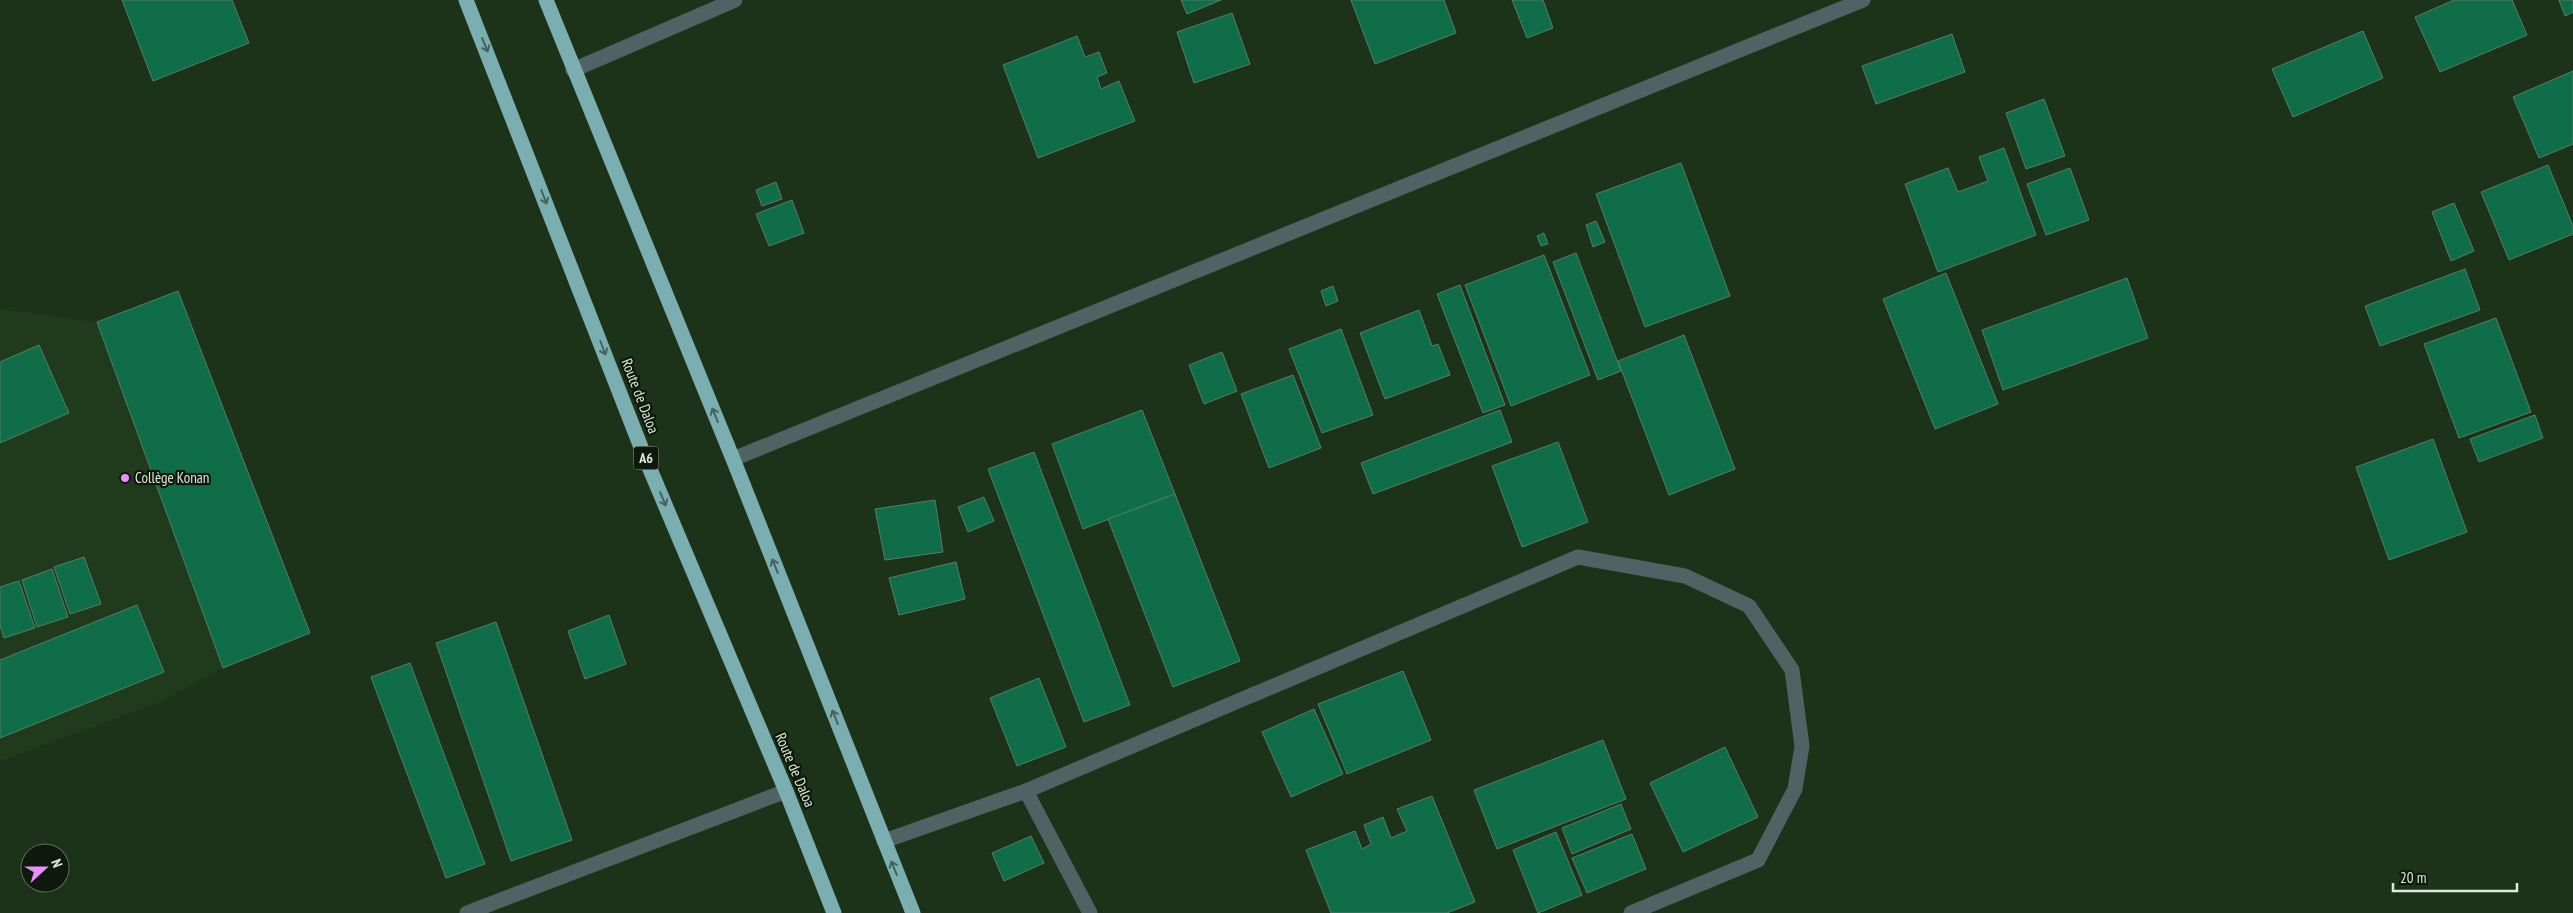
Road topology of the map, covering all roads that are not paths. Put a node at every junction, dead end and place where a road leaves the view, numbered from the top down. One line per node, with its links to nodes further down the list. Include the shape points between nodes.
1 (466, 0): 7 (highway, Route de Daloa / A6, one-way to 7, via 644,455)
2 (546, 0): 5 (highway)
3 (734, 0): 5 (street)
4 (1863, 0): 6 (street)
5 (573, 70): 6 (highway, one-way to 5)
6 (733, 459): 9 (highway, one-way to 6)
7 (786, 791): 10 (street); 11 (highway, Route de Daloa / A6)
8 (1026, 791): 9 (street); 13 (street); 14 (street, via 1578,557 1685,576 1749,606 1792,670 1802,746 1796,789 1758,860)
9 (884, 841): 12 (highway, one-way to 9)
10 (467, 913)
11 (834, 913)
12 (913, 913)
13 (1090, 913)
14 (1632, 913)

